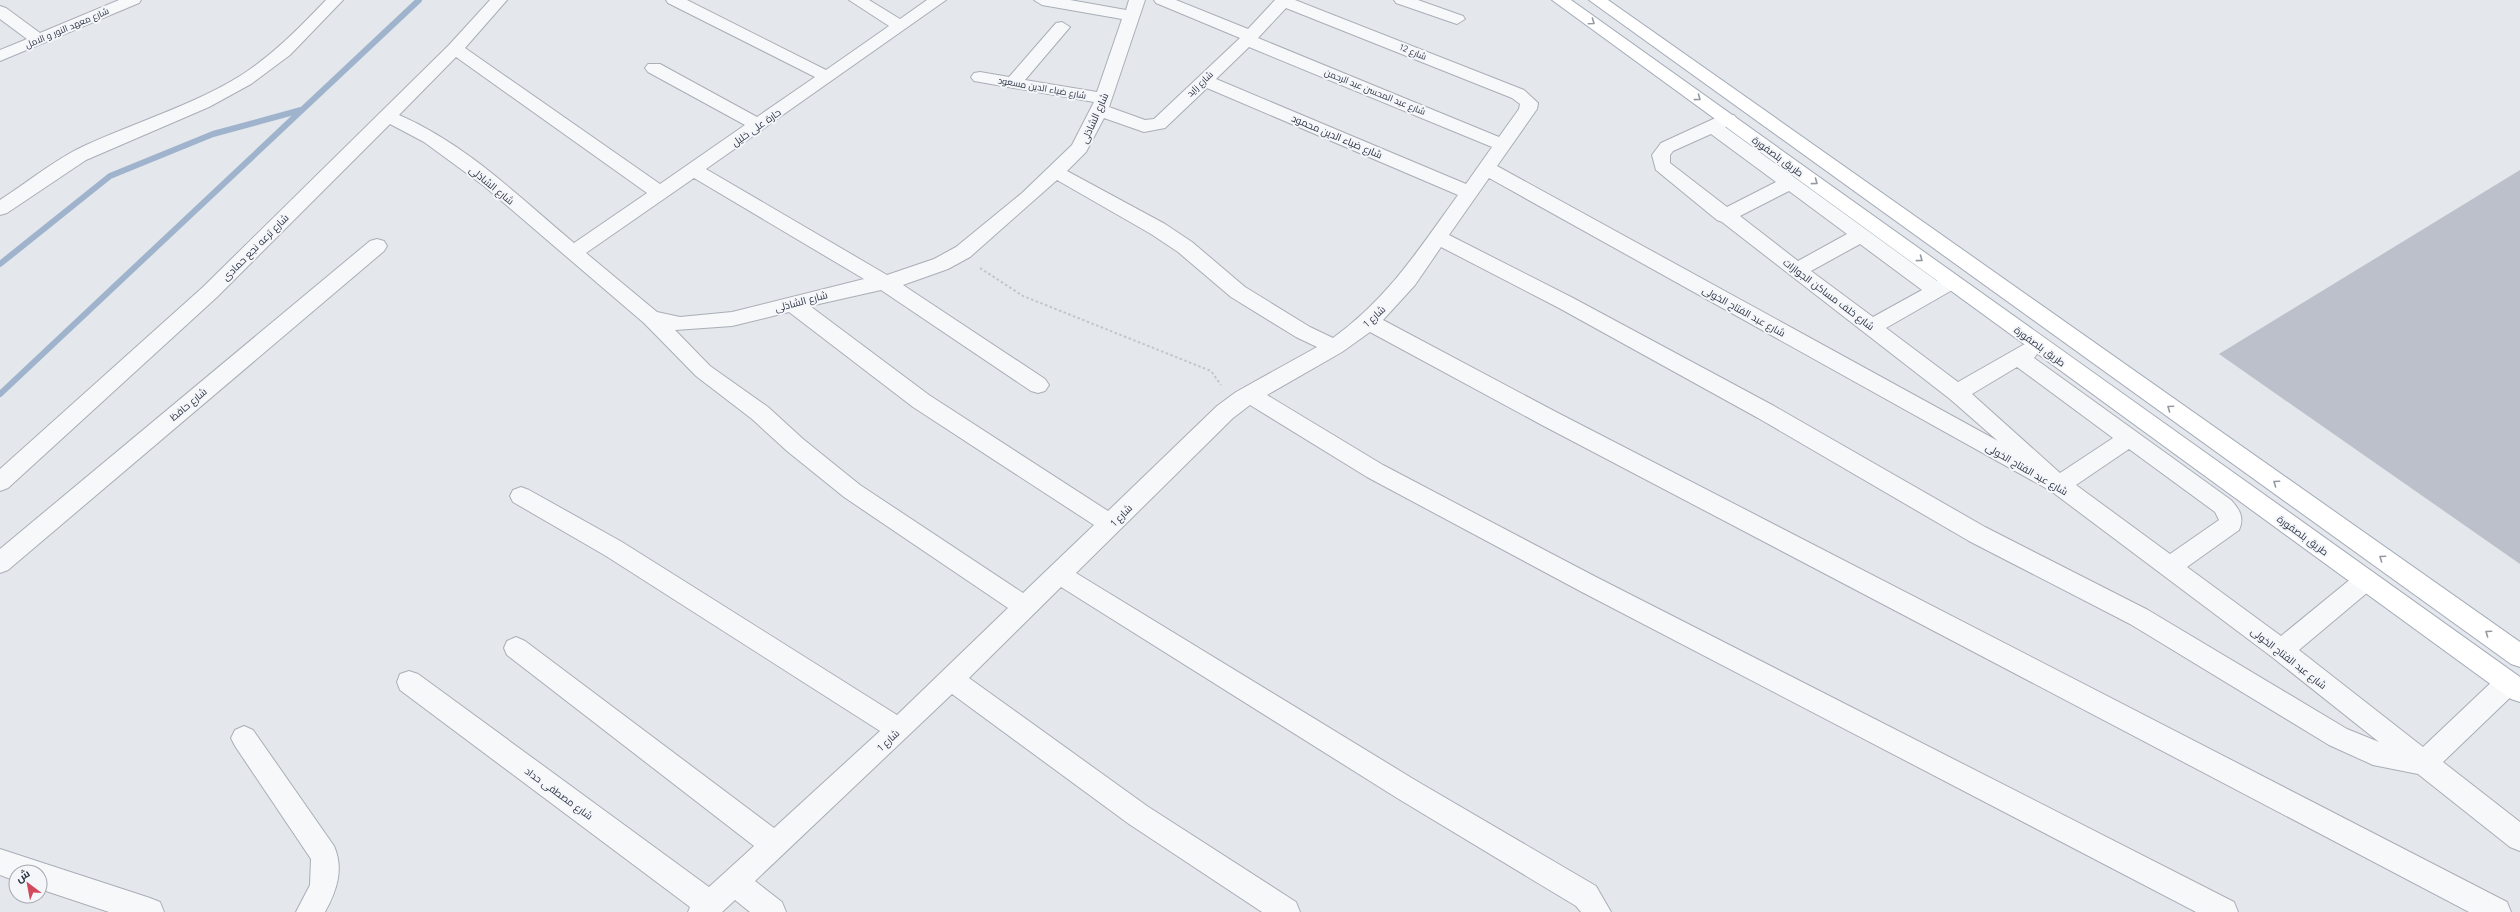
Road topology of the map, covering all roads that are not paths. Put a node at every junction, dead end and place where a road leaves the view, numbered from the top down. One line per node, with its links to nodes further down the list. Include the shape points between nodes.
1 (133, 0): 19 (street, شارع معهد النور و الامل)
2 (335, 0): 39 (street, via 286,49 238,85 178,114 89,151)
3 (499, 0): 20 (street, شارع ترعه نجع حمادى)
4 (674, 0): 23 (street)
5 (857, 0): 16 (street)
6 (938, 0): 16 (street, حارة على خليل)
7 (1042, 0): 13 (street)
8 (1162, 0): 18 (street, شارع عبد المحسن عبد الرحمن)
9 (1284, 0): 18 (street, شارع زايد); 28 (street, شارع 12, via 1518,94 1529,103)
10 (1402, 0): 15 (street)
11 (1560, 0): 30 (main road, طريق بلصفورة, one-way to 30)
12 (1597, 0): 70 (main road, one-way to 12)
13 (1135, 8): 27 (street, شارع الشاذلى)
14 (0, 11): 19 (street)
15 (1457, 19)
16 (901, 26): 23 (street, حارة على خليل)
17 (1062, 28): 26 (street)
18 (1248, 38): 25 (street, شارع زايد); 32 (street, شارع عبد المحسن عبد الرحمن)
19 (39, 40): 21 (street, شارع معهد النور و الامل)
20 (455, 50): 29 (street, شارع ترعه نجع حمادى); 38 (street)
21 (0, 56)
22 (654, 68): 31 (street)
23 (827, 77): 31 (street, حارة على خليل)
24 (980, 77): 26 (street, شارع ضياء الدين مسعود)
25 (1204, 80): 27 (street, شارع زايد, via 1159,124 1152,126); 37 (street, شارع ضياء الدين محمود)
26 (1013, 83): 27 (street, شارع ضياء الدين مسعود)
27 (1102, 104): 35 (street, شارع الشاذلى, via 1080,148)
28 (1525, 114): 32 (street, شارع 1)
29 (387, 116): 44 (street, شارع الشاذلى, via 430,136 500,189); 59 (street, شارع ترعه نجع حمادى, via 210,292)
30 (1720, 123): 36 (street); 40 (street, شارع خلف مساكن الجوازات, via 1668,146 1659,158 1668,172); 47 (main road, طريق بلصفورة, one-way to 47)
31 (758, 125): 34 (street, حارة على خليل)
32 (1504, 145): 33 (street, شارع 1)
33 (1488, 169): 37 (street, شارع 1); 60 (street, شارع عبد الفتاح الخولى)
34 (694, 170): 38 (street, حارة على خليل); 46 (street)
35 (1056, 172): 46 (street, شارع الشاذلى, via 964,252 917,274); 53 (street, via 1158,229 1185,247 1238,292 1303,332)
36 (1790, 183): 40 (street); 41 (street)
37 (1470, 193): 42 (street, شارع 1)
38 (661, 194): 44 (street, حارة على خليل)
39 (0, 209)
40 (1724, 216): 45 (street, شارع خلف مساكن الجوازات)
41 (1862, 235): 45 (street); 47 (street)
42 (1438, 237): 50 (street, شارع 1, via 1408,280); 76 (street, via 1566,303 1766,412 1977,534 2139,617 2338,737 2373,753)
43 (377, 246): 63 (street, شارع حافظ)
44 (573, 253): 49 (street, شارع الشاذلى)
45 (1797, 270): 51 (street, شارع خلف مساكن الجوازات)
46 (884, 282): 48 (street, شارع الشاذلى); 55 (street)
47 (1944, 286): 51 (street); 52 (main road, طريق بلصفورة)
48 (793, 304): 49 (street, شارع الشاذلى, via 732,319 701,323 680,324); 62 (street, via 921,401)
49 (651, 318): 67 (street, via 703,371 748,403 852,491)
50 (1369, 322): 53 (street, شارع 1); 88 (street, via 1576,433)
51 (1872, 327): 56 (street, شارع خلف مساكن الجوازات)
52 (2039, 345): 54 (street); 66 (main road, طريق بلصفورة)
53 (1335, 347): 57 (street, شارع 1)
54 (2018, 357): 56 (street); 58 (street)
55 (1038, 385)
56 (1958, 393): 60 (street, شارع خلف مساكن الجوازات)
57 (1242, 400): 62 (street, شارع 1); 87 (street, via 1581,580)
58 (2129, 438): 60 (street); 64 (street, via 2223,506 2230,514 2231,523 2226,528)
59 (0, 482)
60 (2059, 485): 64 (street, شارع عبد الفتاح الخولى)
61 (521, 496): 74 (street, via 614,549)
62 (1111, 525): 65 (street, شارع 1)
63 (0, 563)
64 (2169, 567): 69 (street, شارع عبد الفتاح الخولى)
65 (1060, 574): 67 (street, شارع 1); 86 (street, via 1406,789 1586,896)
66 (2366, 580): 69 (street); 73 (main road, طريق بلصفورة)
67 (1026, 607): 71 (street, شارع 1)
68 (516, 648): 78 (street)
69 (2280, 650): 76 (street, شارع عبد الفتاح الخولى)
70 (2520, 656)
71 (951, 679): 74 (street, شارع 1); 85 (street, via 1138,815)
72 (409, 682): 81 (street, شارع مصطفى حداد)
73 (2514, 687): 76 (street)
74 (899, 730): 78 (street, شارع 1)
75 (244, 738): 83 (street, via 324,855 327,869 325,884)
76 (2424, 763): 77 (street, شارع عبد الفتاح الخولى)
77 (2520, 838)
78 (775, 845): 80 (street, شارع 1)
79 (48, 879): 82 (street)
80 (734, 882): 81 (street, شارع 1); 84 (street)
81 (706, 908)
82 (150, 912)
83 (310, 912)
84 (772, 912)
85 (1286, 912)
86 (1597, 912)
87 (2224, 912)
88 (2497, 912)

